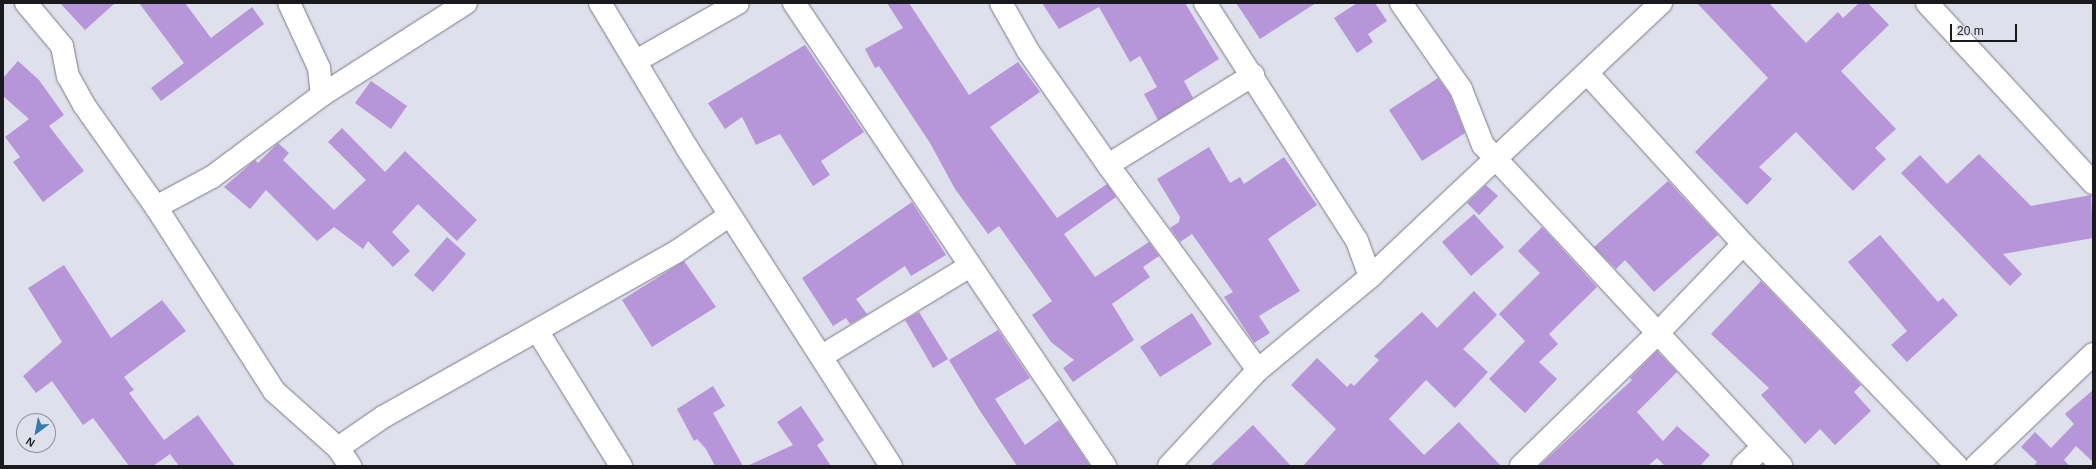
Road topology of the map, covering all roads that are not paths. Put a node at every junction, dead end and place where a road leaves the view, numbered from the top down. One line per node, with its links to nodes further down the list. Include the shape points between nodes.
1 (26, 3): 19 (street, via 62,46 68,76 84,105)
2 (289, 3): 15 (street, via 319,68)
3 (466, 3): 15 (street)
4 (600, 3): 12 (street)
5 (738, 3): 12 (street)
6 (794, 3): 22 (street)
7 (1001, 3): 17 (street, via 1028,50)
8 (1205, 3): 14 (street)
9 (1401, 3): 16 (street, via 1461,89 1484,145)
10 (1661, 3): 13 (street)
11 (1927, 3): 18 (street)
12 (636, 61): 20 (street)
13 (1588, 74): 16 (street); 21 (street)
14 (1253, 75): 17 (street); 23 (street, via 1357,241)
15 (322, 95): 19 (street, via 212,177)
16 (1497, 160): 23 (street); 24 (street)
17 (1108, 165): 28 (street)
18 (2093, 183)
19 (156, 207): 30 (street, via 274,391)
20 (730, 215): 25 (street, via 676,252 582,302); 27 (street)
21 (1743, 244): 24 (street); 39 (street)
22 (970, 266): 27 (street); 34 (street)
23 (1370, 277): 28 (street)
24 (1660, 331): 29 (street); 36 (street)
25 (538, 332): 30 (street, via 383,417); 32 (street)
26 (2093, 354): 40 (street)
27 (822, 356): 33 (street)
28 (1258, 370): 35 (street)
29 (1763, 447): 37 (street); 38 (street)
30 (338, 448): 31 (street)
31 (350, 466)
32 (621, 466)
33 (891, 466)
34 (1105, 466)
35 (1169, 466)
36 (1521, 466)
37 (1743, 466)
38 (1781, 466)
39 (1957, 466)
40 (1976, 466)

